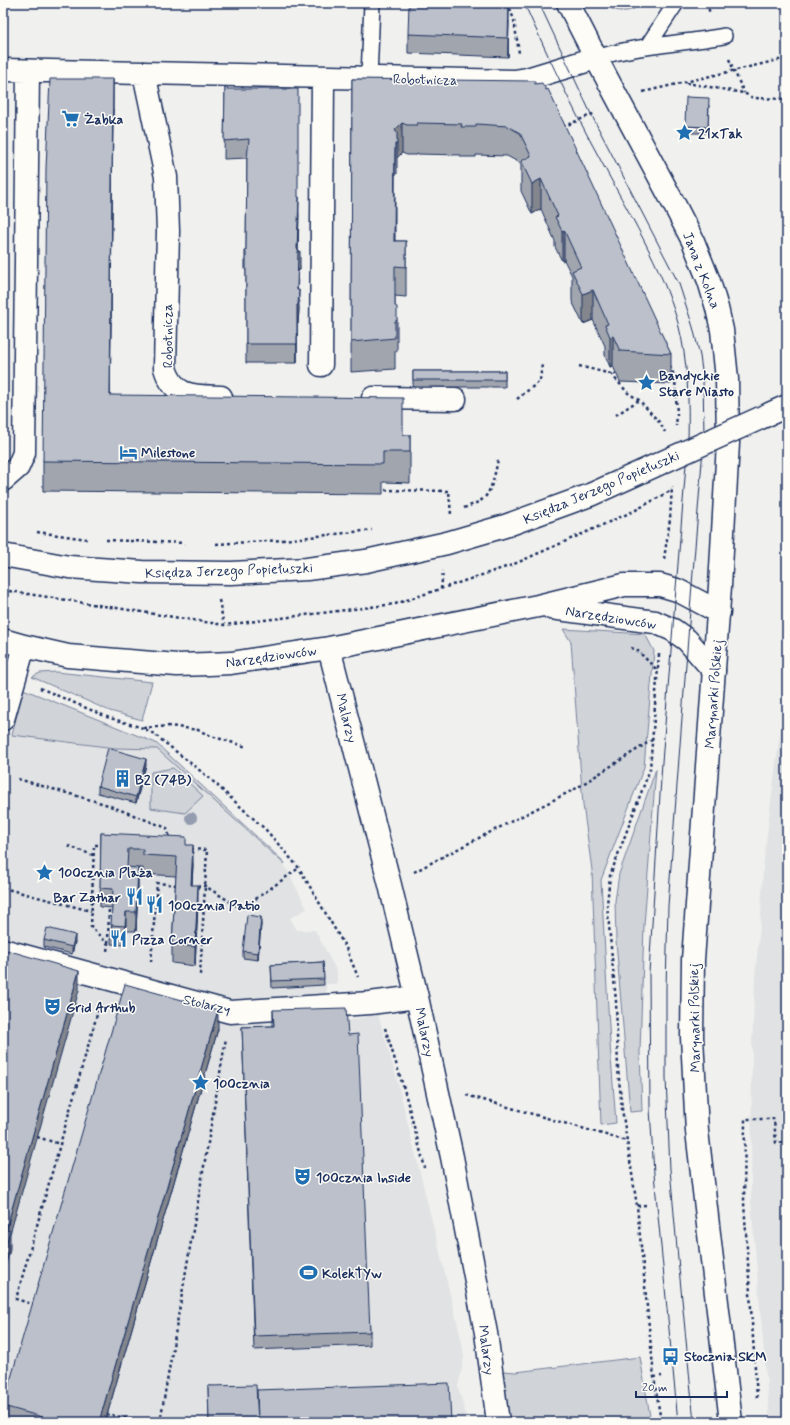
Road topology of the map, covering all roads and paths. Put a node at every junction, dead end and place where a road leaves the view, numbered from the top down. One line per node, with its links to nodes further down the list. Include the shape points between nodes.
1 (372, 3): 16 (lane)
2 (508, 3): 11 (path, via 514,20)
3 (568, 3): 9 (street, Jana z Kolna)
4 (676, 3): 8 (lane)
5 (707, 3): 6 (path)
6 (708, 9)
7 (724, 36): 8 (lane)
8 (647, 47): 9 (lane)
9 (596, 58): 16 (street, Robotnicza, via 514,81); 48 (street, Jana z Kolna, via 682,220 709,281 722,330 728,379 728,415)
10 (787, 58): 17 (path)
11 (520, 59)
12 (3, 70): 13 (street, Robotnicza)
13 (28, 71): 14 (street, Robotnicza); 36 (street, via 24,453 18,467)
14 (144, 74): 15 (street, Robotnicza); 27 (street, Robotnicza, via 166,177 168,231 165,368 168,378 174,386 191,396)
15 (322, 77): 16 (street, Robotnicza); 21 (street)
16 (369, 78)
17 (683, 82): 18 (path); 19 (path, via 744,93 753,98)
18 (642, 92)
19 (787, 99)
20 (542, 364): 30 (path, via 540,381)
21 (321, 365)
22 (579, 366): 23 (path)
23 (610, 374): 24 (path); 31 (path, via 628,393)
24 (616, 374)
25 (668, 378): 26 (path)
26 (675, 378)
27 (241, 397)
28 (352, 398): 29 (street)
29 (455, 399)
30 (517, 399)
31 (639, 400): 33 (path); 34 (path, via 660,423)
32 (787, 406): 46 (street, Księdza Jerzego Popiełuszki, bridge, via 590,495 512,524 447,543 366,561 307,569 231,573 142,572 69,567)
33 (616, 415)
34 (666, 434)
35 (498, 459): 39 (path, via 486,497 476,504)
36 (3, 480)
37 (385, 490): 38 (path)
38 (449, 491)
39 (444, 514)
40 (379, 529): 45 (path, via 283,540)
41 (32, 531): 42 (path)
42 (92, 540)
43 (100, 540): 44 (path)
44 (185, 543)
45 (209, 544)
46 (3, 555)
47 (538, 606): 48 (street, Narzędziowców, via 624,585 660,585 677,590); 51 (street, Narzędziowców); 52 (street, Narzędziowców, via 655,622 688,640)
48 (719, 612): 52 (street, Marynarki Polskiej)
49 (3, 640): 50 (street, Narzędziowców)
50 (24, 646): 51 (street, Narzędziowców, via 68,656 177,665 231,663); 53 (street)
51 (329, 648): 66 (street, Malarzy)
52 (714, 671): 97 (street, Marynarki Polskiej, via 693,960 692,1037 697,1131)
53 (15, 677): 54 (street); 55 (path, via 107,717)
54 (3, 719)
55 (143, 728): 57 (path, via 170,726 198,730); 64 (path, via 208,777 266,830)
56 (653, 740): 66 (path, via 575,789)
57 (247, 747)
58 (18, 779): 59 (path, via 105,804 167,828)
59 (171, 842)
60 (110, 845): 63 (path, via 94,845)
61 (68, 846): 63 (path)
62 (187, 849): 68 (path, via 207,850)
63 (93, 855): 71 (path)
64 (299, 868): 68 (path, via 250,902 236,906); 78 (path, via 346,948)
65 (177, 885): 75 (path, via 157,883)
66 (390, 885): 77 (street, Malarzy)
67 (192, 886): 68 (path)
68 (206, 886): 76 (path)
69 (3, 888): 71 (path)
70 (109, 907): 72 (path)
71 (91, 911): 72 (path, via 91,926)
72 (108, 944): 74 (path)
73 (3, 950): 80 (street, Stolarzy)
74 (107, 954)
75 (151, 962)
76 (200, 981)
77 (417, 997): 78 (street, Stolarzy); 81 (street, Malarzy)
78 (370, 1003): 80 (street, Stolarzy); 86 (path, via 381,1014)
79 (100, 1004): 85 (path)
80 (230, 1012): 94 (path)
81 (436, 1087): 83 (path); 95 (street, Malarzy, via 486,1334)
82 (37, 1137): 85 (path)
83 (627, 1140)
84 (787, 1142): 91 (path, via 776,1143 774,1119 745,1119 744,1203)
85 (60, 1144): 88 (path, via 16,1299)
86 (426, 1174)
87 (646, 1205): 90 (path, via 637,1206)
88 (37, 1306)
89 (662, 1376): 90 (path)
90 (654, 1377): 96 (path)
91 (758, 1399)
92 (106, 1414): 93 (path)
93 (144, 1422)
94 (160, 1422)
95 (498, 1422)
96 (661, 1422)
97 (731, 1422)

